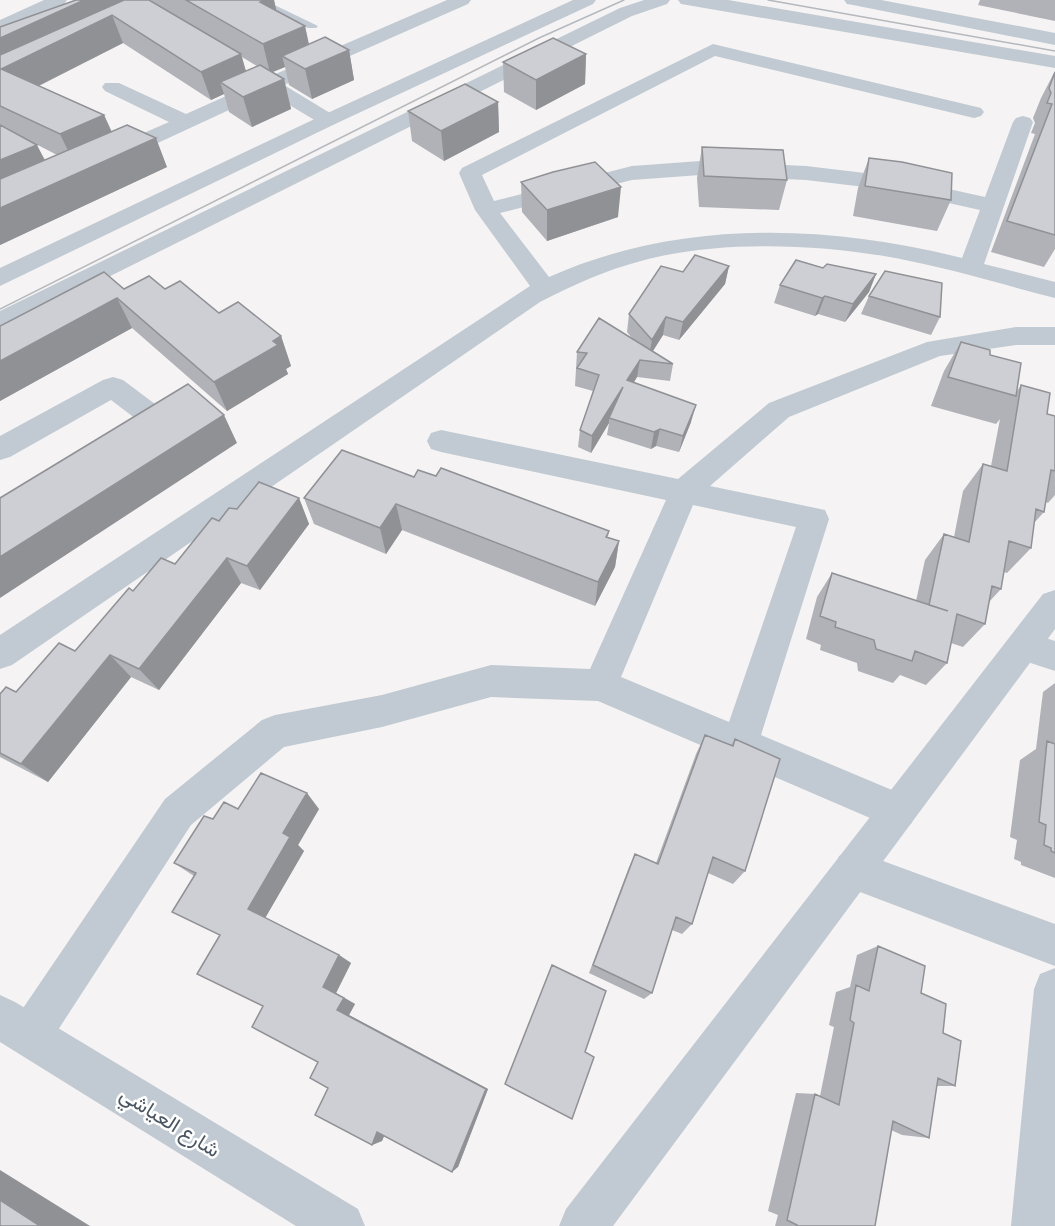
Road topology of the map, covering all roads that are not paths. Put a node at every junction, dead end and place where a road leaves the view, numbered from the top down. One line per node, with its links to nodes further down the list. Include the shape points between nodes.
1 (11, 0): 8 (street)
2 (255, 0): 9 (lane)
3 (462, 0): 14 (street)
4 (587, 0): 17 (street)
5 (661, 0): 27 (street, via 626,12)
6 (687, 0): 12 (street)
7 (853, 0): 11 (street)
8 (51, 4): 10 (street)
9 (312, 26)
10 (0, 27)
11 (1055, 39)
12 (1052, 61)
13 (240, 65): 14 (street)
14 (270, 84): 17 (street); 18 (street)
15 (112, 87): 18 (street)
16 (974, 112): 22 (street, via 712,50 470,173)
17 (328, 120): 24 (street)
18 (186, 122): 20 (street)
19 (1023, 122): 21 (street)
20 (94, 164)
21 (993, 206): 22 (street, via 869,180 806,172 700,168 632,173); 23 (street)
22 (486, 210): 25 (street)
23 (970, 269): 25 (street, via 869,247 774,241 720,243 676,247 627,259 575,274); 26 (street)
24 (0, 278)
25 (544, 289): 35 (street)
26 (1055, 290)
27 (0, 322)
28 (1055, 336): 32 (street, via 1016,336 936,348 779,410)
29 (441, 441): 32 (street)
30 (0, 449): 31 (street, via 113,387 157,420)
31 (108, 451)
32 (685, 490): 36 (street); 37 (street, via 814,519)
33 (1055, 604): 34 (street)
34 (1039, 651): 38 (street)
35 (0, 654)
36 (600, 685): 37 (street); 42 (street, via 491,681 382,711 275,732 178,812)
37 (740, 744): 38 (street)
38 (898, 811): 39 (street)
39 (853, 870): 40 (street); 44 (street)
40 (1055, 945)
41 (1055, 989): 45 (street)
42 (15, 1026): 43 (street, شارع العياشي)
43 (341, 1226)
44 (583, 1226)
45 (1035, 1226)

